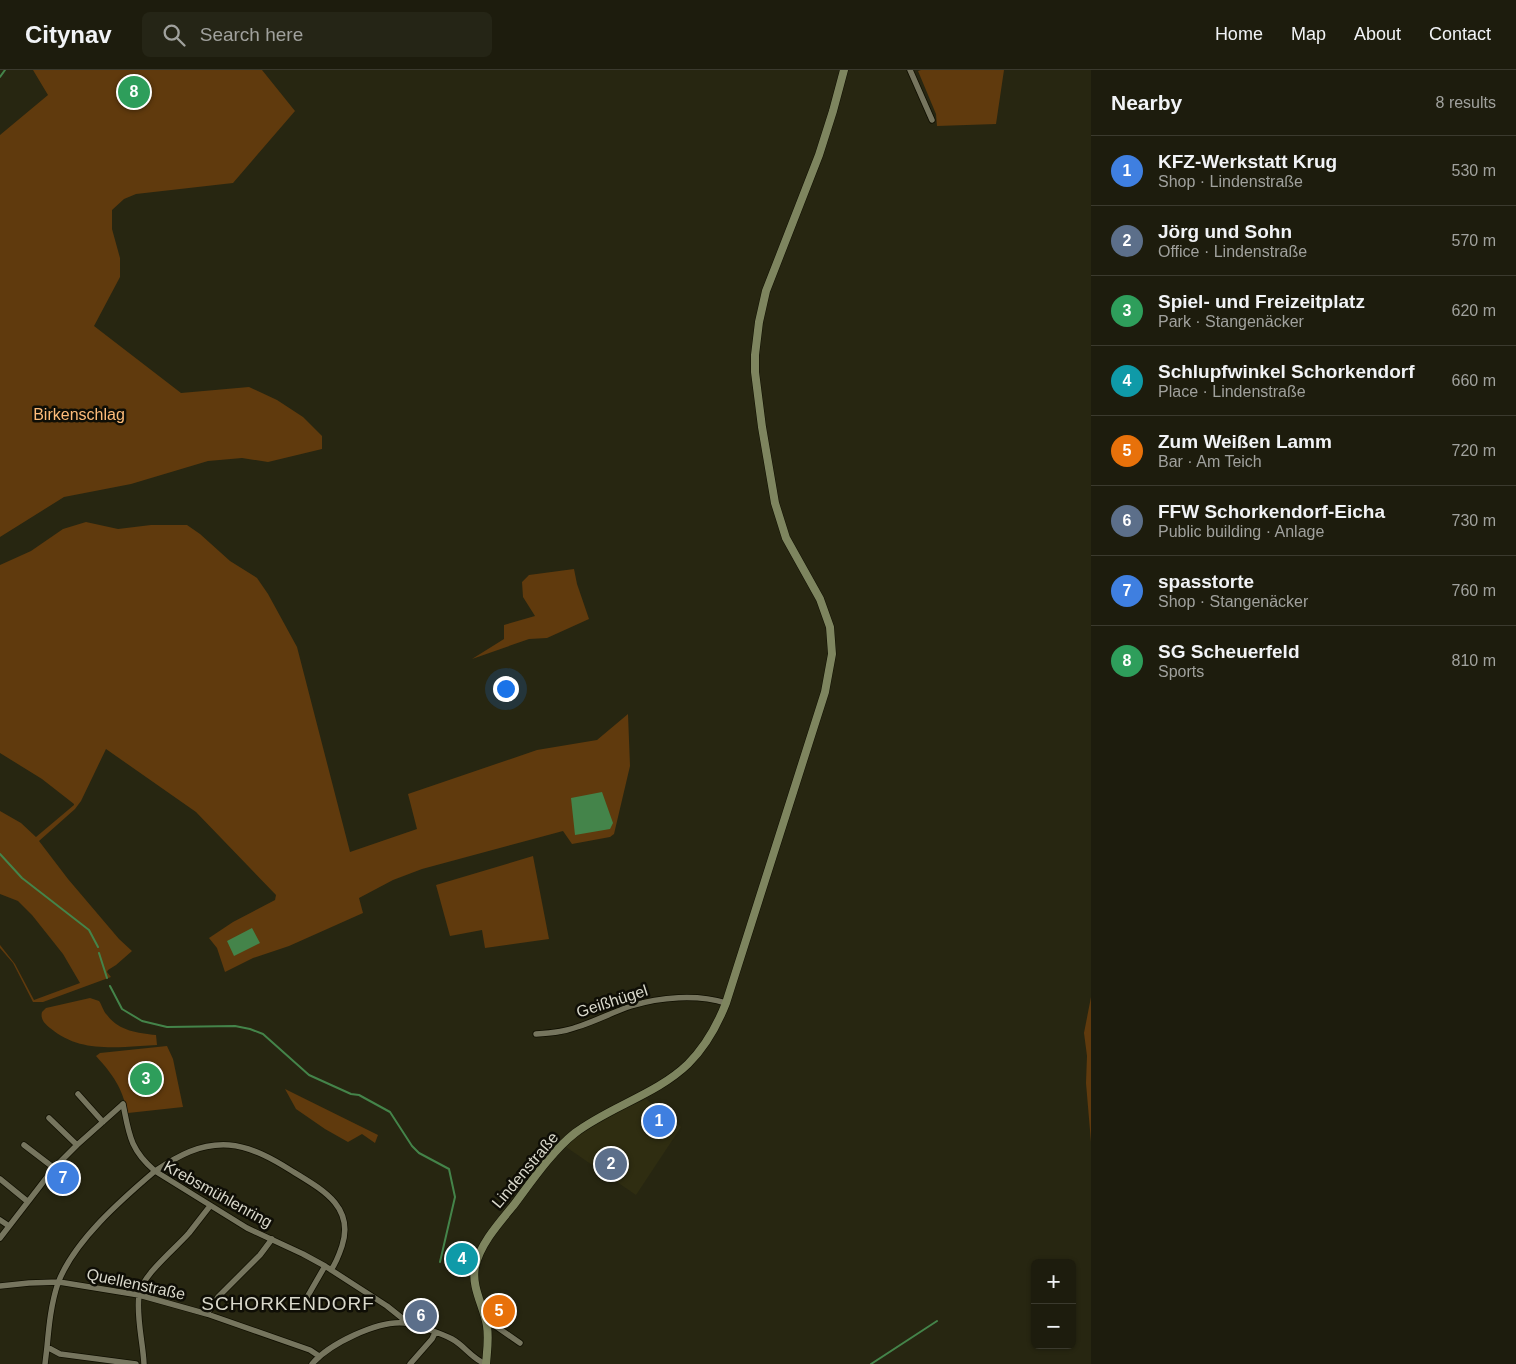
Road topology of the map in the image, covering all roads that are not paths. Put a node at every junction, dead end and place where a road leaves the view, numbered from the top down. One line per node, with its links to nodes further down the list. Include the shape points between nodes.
1 (844, 70): 4 (street, Lindenstraße, via 818,155 766,291 755,355 774,503 786,538 820,599 831,632 830,670)
2 (910, 70): 3 (street)
3 (932, 120)
4 (726, 1003): 5 (street, Geißhügel, via 692,998 645,1003 576,1028); 28 (street, Lindenstraße, via 714,1031 688,1064 573,1134 500,1223 475,1267 475,1283)
5 (536, 1034)
6 (78, 1094): 8 (street)
7 (50, 1118): 10 (street)
8 (103, 1122): 10 (street); 12 (street, via 123,1104 132,1143 140,1158)
9 (24, 1145): 11 (street)
10 (77, 1145): 11 (street)
11 (54, 1168): 14 (street)
12 (155, 1171): 15 (street, Krebsmühlenring); 21 (street, via 190,1150 210,1146 244,1147 272,1159 329,1195 341,1210 346,1232); 22 (street, Krebsmühlenring, via 93,1231 75,1253)
13 (0, 1179): 14 (street)
14 (27, 1201): 17 (street)
15 (210, 1206): 19 (street, Krebsmühlenring); 24 (street, via 154,1270)
16 (0, 1220): 17 (street)
17 (8, 1226): 18 (street)
18 (0, 1238)
19 (272, 1239): 20 (street, Krebsmühlenring); 26 (street, via 218,1297)
20 (325, 1266): 21 (street, Krebsmühlenring); 25 (street)
21 (331, 1270): 27 (street, Krebsmühlenring, via 387,1306)
22 (59, 1282): 23 (street, Quellenstraße); 24 (street, Quellenstraße); 31 (street, Krebsmühlenring, via 50,1309)
23 (0, 1286)
24 (139, 1295): 26 (street, Quellenstraße); 36 (street)
25 (306, 1299)
26 (207, 1314): 32 (street, Quellenstraße, via 310,1350)
27 (405, 1323): 29 (street); 32 (street, via 363,1332)
28 (487, 1324): 30 (street, via 494,1325); 39 (street, Lindenstraße)
29 (435, 1333): 38 (street); 39 (street, via 455,1340 478,1361)
30 (520, 1343)
31 (46, 1347): 33 (street, via 60,1354); 34 (street, Krebsmühlenring)
32 (318, 1356): 37 (street)
33 (93, 1361): 35 (street)
34 (45, 1364)
35 (136, 1364)
36 (144, 1364)
37 (312, 1364)
38 (410, 1364)
39 (486, 1364)

